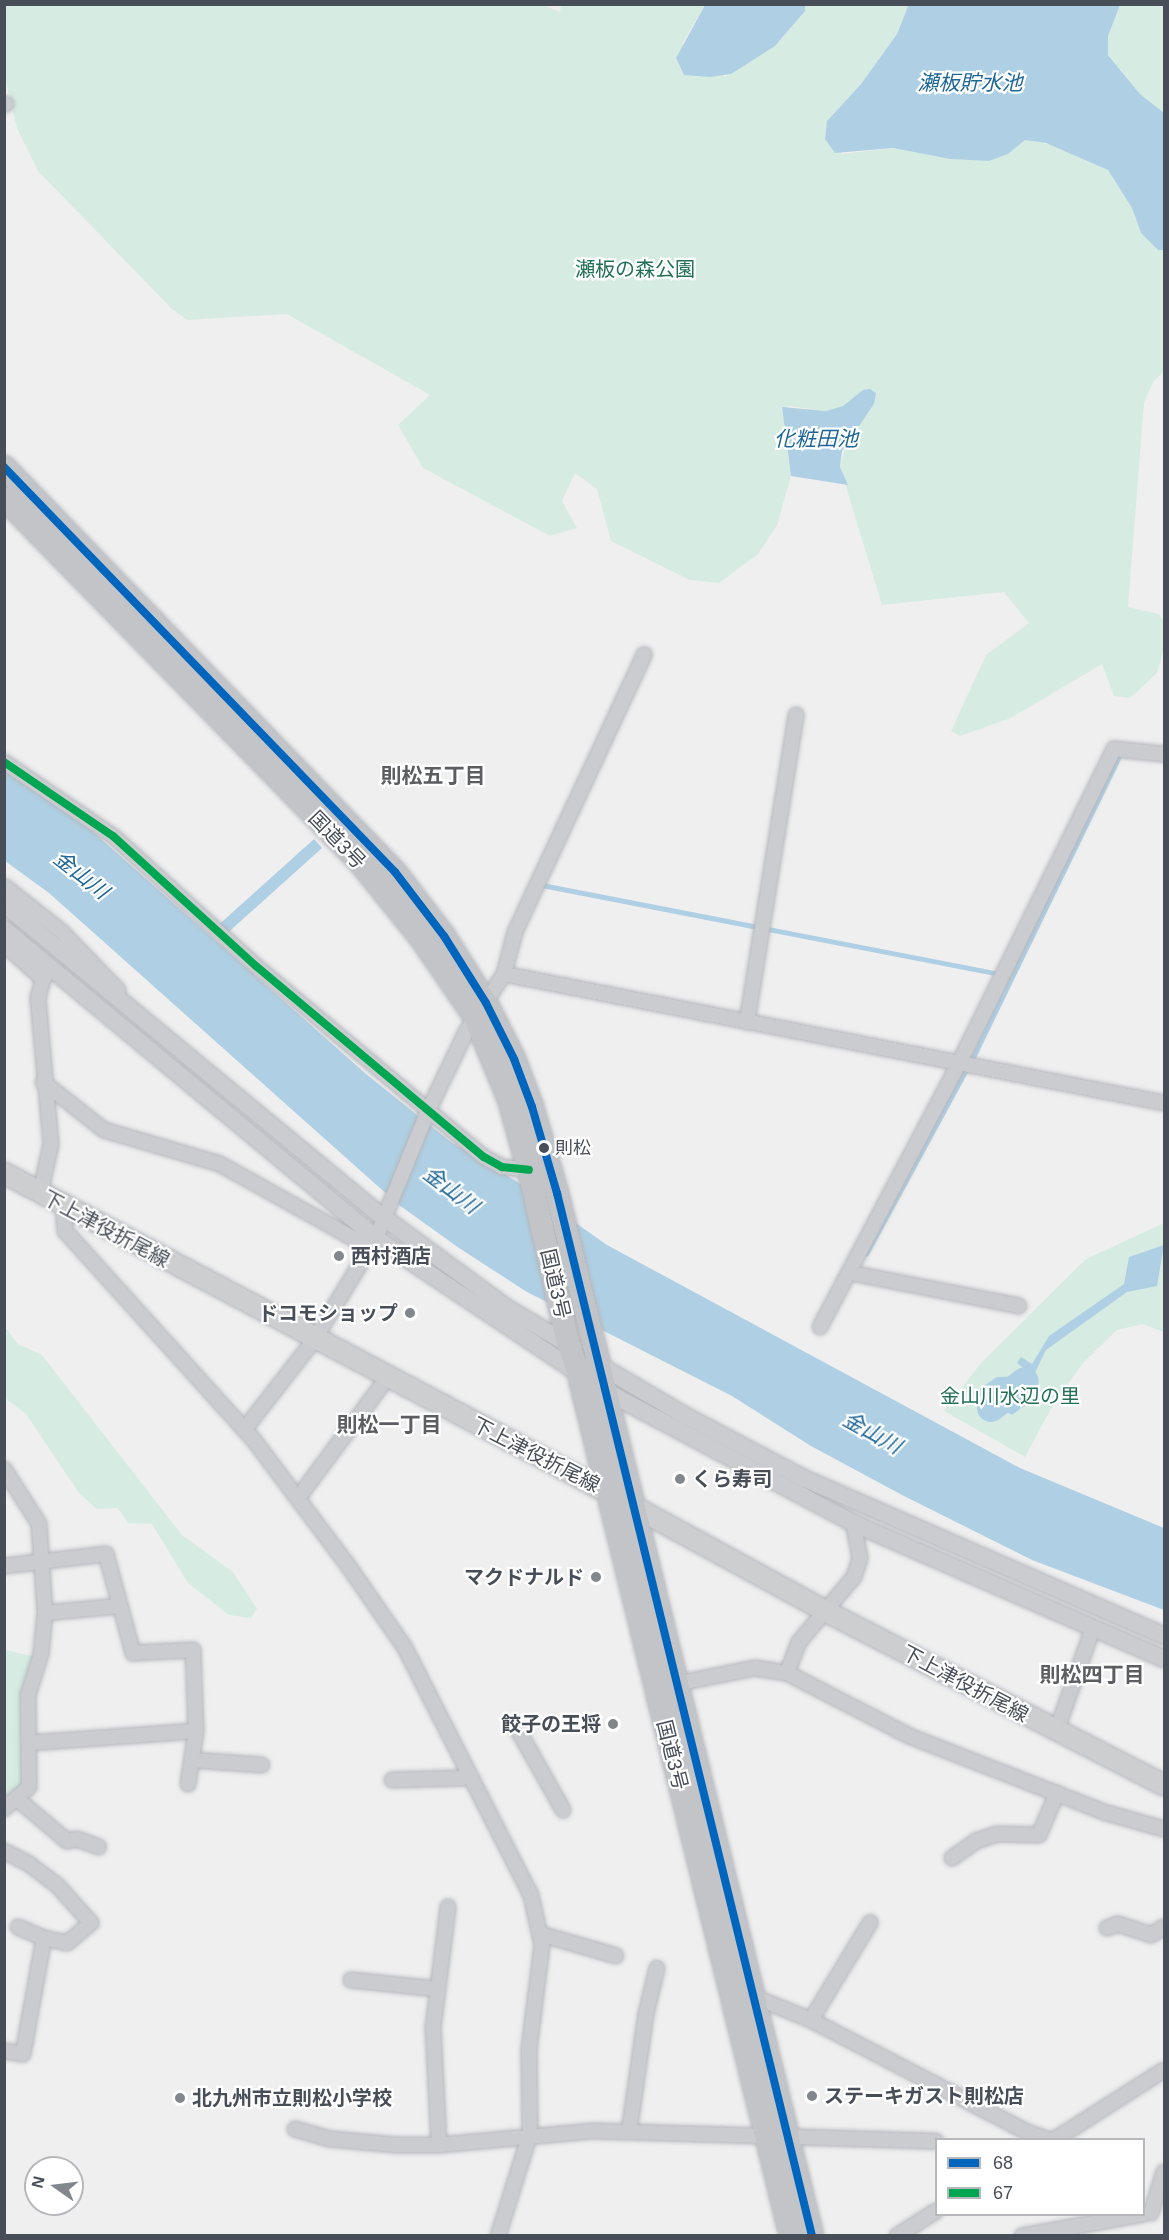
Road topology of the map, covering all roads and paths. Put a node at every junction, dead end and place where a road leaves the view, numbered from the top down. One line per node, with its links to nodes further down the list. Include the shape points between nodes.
1 (4, 467): 12 (highway, 国道3号, via 395,872 444,936)
2 (4, 498): 12 (highway, 国道3号, via 359,861)
3 (644, 655): 11 (street, via 515,932)
4 (796, 715): 14 (street)
5 (1164, 754): 15 (street, via 1114,749)
6 (4, 762): 18 (street, via 40,782 113,836 256,966)
7 (4, 886): 13 (street, via 62,932)
8 (4, 904): 13 (street)
9 (5, 942): 10 (street)
10 (47, 973): 16 (street, via 38,998); 24 (street)
11 (504, 974): 12 (street); 14 (street)
12 (481, 1010): 18 (street); 20 (highway, 国道3号); 30 (highway, 国道3号, via 532,1107 557,1193 588,1328)
13 (139, 1012): 23 (street, via 220,1086)
14 (747, 1022): 15 (street)
15 (959, 1063): 17 (street); 25 (street, via 858,1252)
16 (43, 1082): 21 (street, via 51,1144); 24 (street, via 104,1130 220,1164)
17 (1164, 1103)
18 (428, 1111): 20 (street, via 493,1162); 23 (street)
19 (4, 1173): 21 (main road, 下上津役折尾線)
20 (530, 1174): 29 (highway, 国道3号)
21 (40, 1194): 22 (main road, 下上津役折尾線)
22 (63, 1206): 28 (main road, 下上津役折尾線); 33 (street, via 65,1231)
23 (383, 1217): 24 (street); 29 (street, via 507,1308)
24 (373, 1243): 28 (street); 30 (street)
25 (851, 1273): 26 (street); 27 (street)
26 (1019, 1306)
27 (820, 1328)
28 (314, 1340): 31 (main road, 下上津役折尾線); 33 (street)
29 (568, 1343): 30 (highway, 国道3号)
30 (588, 1369): 32 (highway, 国道3号); 35 (highway, 国道3号); 45 (street, via 842,1497)
31 (388, 1377): 35 (main road, 下上津役折尾線); 36 (street)
32 (605, 1390): 37 (highway, 国道3号); 38 (street)
33 (244, 1430): 36 (street)
34 (4, 1469): 39 (street, via 39,1524)
35 (607, 1492): 37 (main road, 下上津役折尾線); 48 (highway, 国道3号)
36 (298, 1498): 72 (street, via 405,1648 531,1895)
37 (634, 1509): 42 (main road, 下上津役折尾線); 48 (highway, 国道3号)
38 (853, 1523): 42 (street, via 860,1558 854,1577); 44 (street)
39 (39, 1562): 40 (street); 41 (street, via 106,1554); 43 (street)
40 (4, 1566)
41 (118, 1606): 43 (street); 50 (street, via 133,1653 193,1650)
42 (825, 1611): 47 (street, via 799,1642); 51 (main road, 下上津役折尾線)
43 (45, 1613): 52 (street, via 40,1654 28,1695)
44 (1094, 1628): 46 (street); 51 (street)
45 (1164, 1636)
46 (1164, 1659)
47 (787, 1673): 48 (street, via 755,1668); 59 (street, via 909,1736)
48 (667, 1686): 78 (highway, 国道3号); 85 (highway, 国道3号)
49 (518, 1730): 62 (street)
50 (196, 1731): 52 (street); 53 (street)
51 (1056, 1732): 58 (main road, 下上津役折尾線)
52 (29, 1743): 60 (street, via 29,1787)
53 (192, 1760): 54 (street); 57 (street)
54 (262, 1765)
55 (463, 1778): 56 (street)
56 (392, 1780)
57 (188, 1784)
58 (1164, 1785)
59 (1057, 1793): 63 (street); 66 (street, via 1039,1835 996,1834 976,1841)
60 (16, 1798): 61 (street); 64 (street, via 67,1841 77,1839)
61 (4, 1809)
62 (563, 1810)
63 (1164, 1829)
64 (99, 1847)
65 (4, 1851): 73 (street, via 30,1863 91,1923 67,1943)
66 (952, 1858)
67 (448, 1907): 77 (street)
68 (870, 1923): 79 (street)
69 (18, 1927): 73 (street)
70 (1164, 1927): 71 (street, via 1151,1935 1118,1924)
71 (1107, 1928)
72 (540, 1934): 74 (street); 84 (street, via 529,2049)
73 (44, 1938): 80 (street, via 23,2054)
74 (616, 1956)
75 (657, 1968): 83 (street, via 646,2014)
76 (351, 1980): 77 (street)
77 (438, 1989): 89 (street, via 433,2028)
78 (752, 1996): 79 (street); 85 (highway, 国道3号)
79 (811, 2020): 86 (street, via 1029,2133)
80 (4, 2051)
81 (1164, 2070): 87 (street)
82 (295, 2128): 89 (street, via 367,2144)
83 (629, 2132): 84 (street); 85 (street)
84 (530, 2134): 89 (street); 94 (street)
85 (776, 2137): 88 (street); 95 (highway, 国道3号); 96 (highway, 国道3号)
86 (1048, 2138)
87 (1054, 2138)
88 (935, 2141)
89 (439, 2145)
90 (1164, 2172): 92 (street)
91 (935, 2212): 97 (street)
92 (1150, 2214)
93 (1138, 2216): 98 (street)
94 (498, 2235)
95 (791, 2235)
96 (812, 2235)
97 (897, 2235)
98 (1022, 2235)

